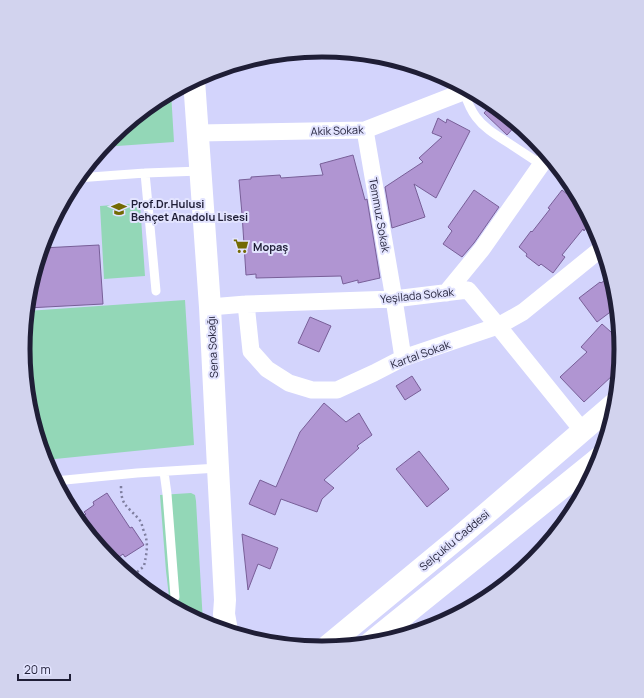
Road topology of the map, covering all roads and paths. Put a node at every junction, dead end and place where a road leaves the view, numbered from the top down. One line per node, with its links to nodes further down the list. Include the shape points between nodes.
1 (194, 86): 5 (street, Sena Sokağı)
2 (460, 92): 4 (street, Akik Sokak)
3 (466, 95): 6 (lane, via 471,109 484,126)
4 (365, 130): 5 (street, Akik Sokak); 13 (street, Temmuz Sokak)
5 (198, 133): 7 (street, Sena Sokağı)
6 (545, 160): 12 (street, via 482,249)
7 (201, 171): 8 (lane); 15 (street, Sena Sokağı)
8 (144, 173): 9 (lane); 11 (lane)
9 (86, 177)
10 (598, 252): 16 (street, Kartal Sokak, via 523,312)
11 (156, 291)
12 (446, 293): 13 (street, Yeşilada Sokak); 16 (street, Yeşilada Sokak, via 468,290)
13 (394, 299): 14 (street, Yeşilada Sokak); 17 (street, Temmuz Sokak)
14 (246, 304): 15 (street, Yeşilada Sokak); 17 (street, Kartal Sokak, via 251,351 267,369 289,383 312,390 337,390)
15 (210, 307): 21 (street, Sena Sokağı)
16 (498, 326): 17 (street, Kartal Sokak); 19 (street, Yeşilada Sokak)
17 (403, 358)
18 (607, 409): 19 (street, Selçuklu Caddesi)
19 (582, 430): 20 (street); 30 (street, Selçuklu Caddesi, via 458,538)
20 (594, 457)
21 (218, 468): 23 (lane); 28 (street, Sena Sokağı)
22 (589, 468): 29 (street)
23 (164, 472): 24 (lane); 27 (lane)
24 (120, 474): 25 (lane); 26 (path, via 123,500 127,508 139,519 147,540 144,566)
25 (61, 480)
26 (135, 574)
27 (175, 597)
28 (224, 625)
29 (380, 635)
30 (334, 640)

